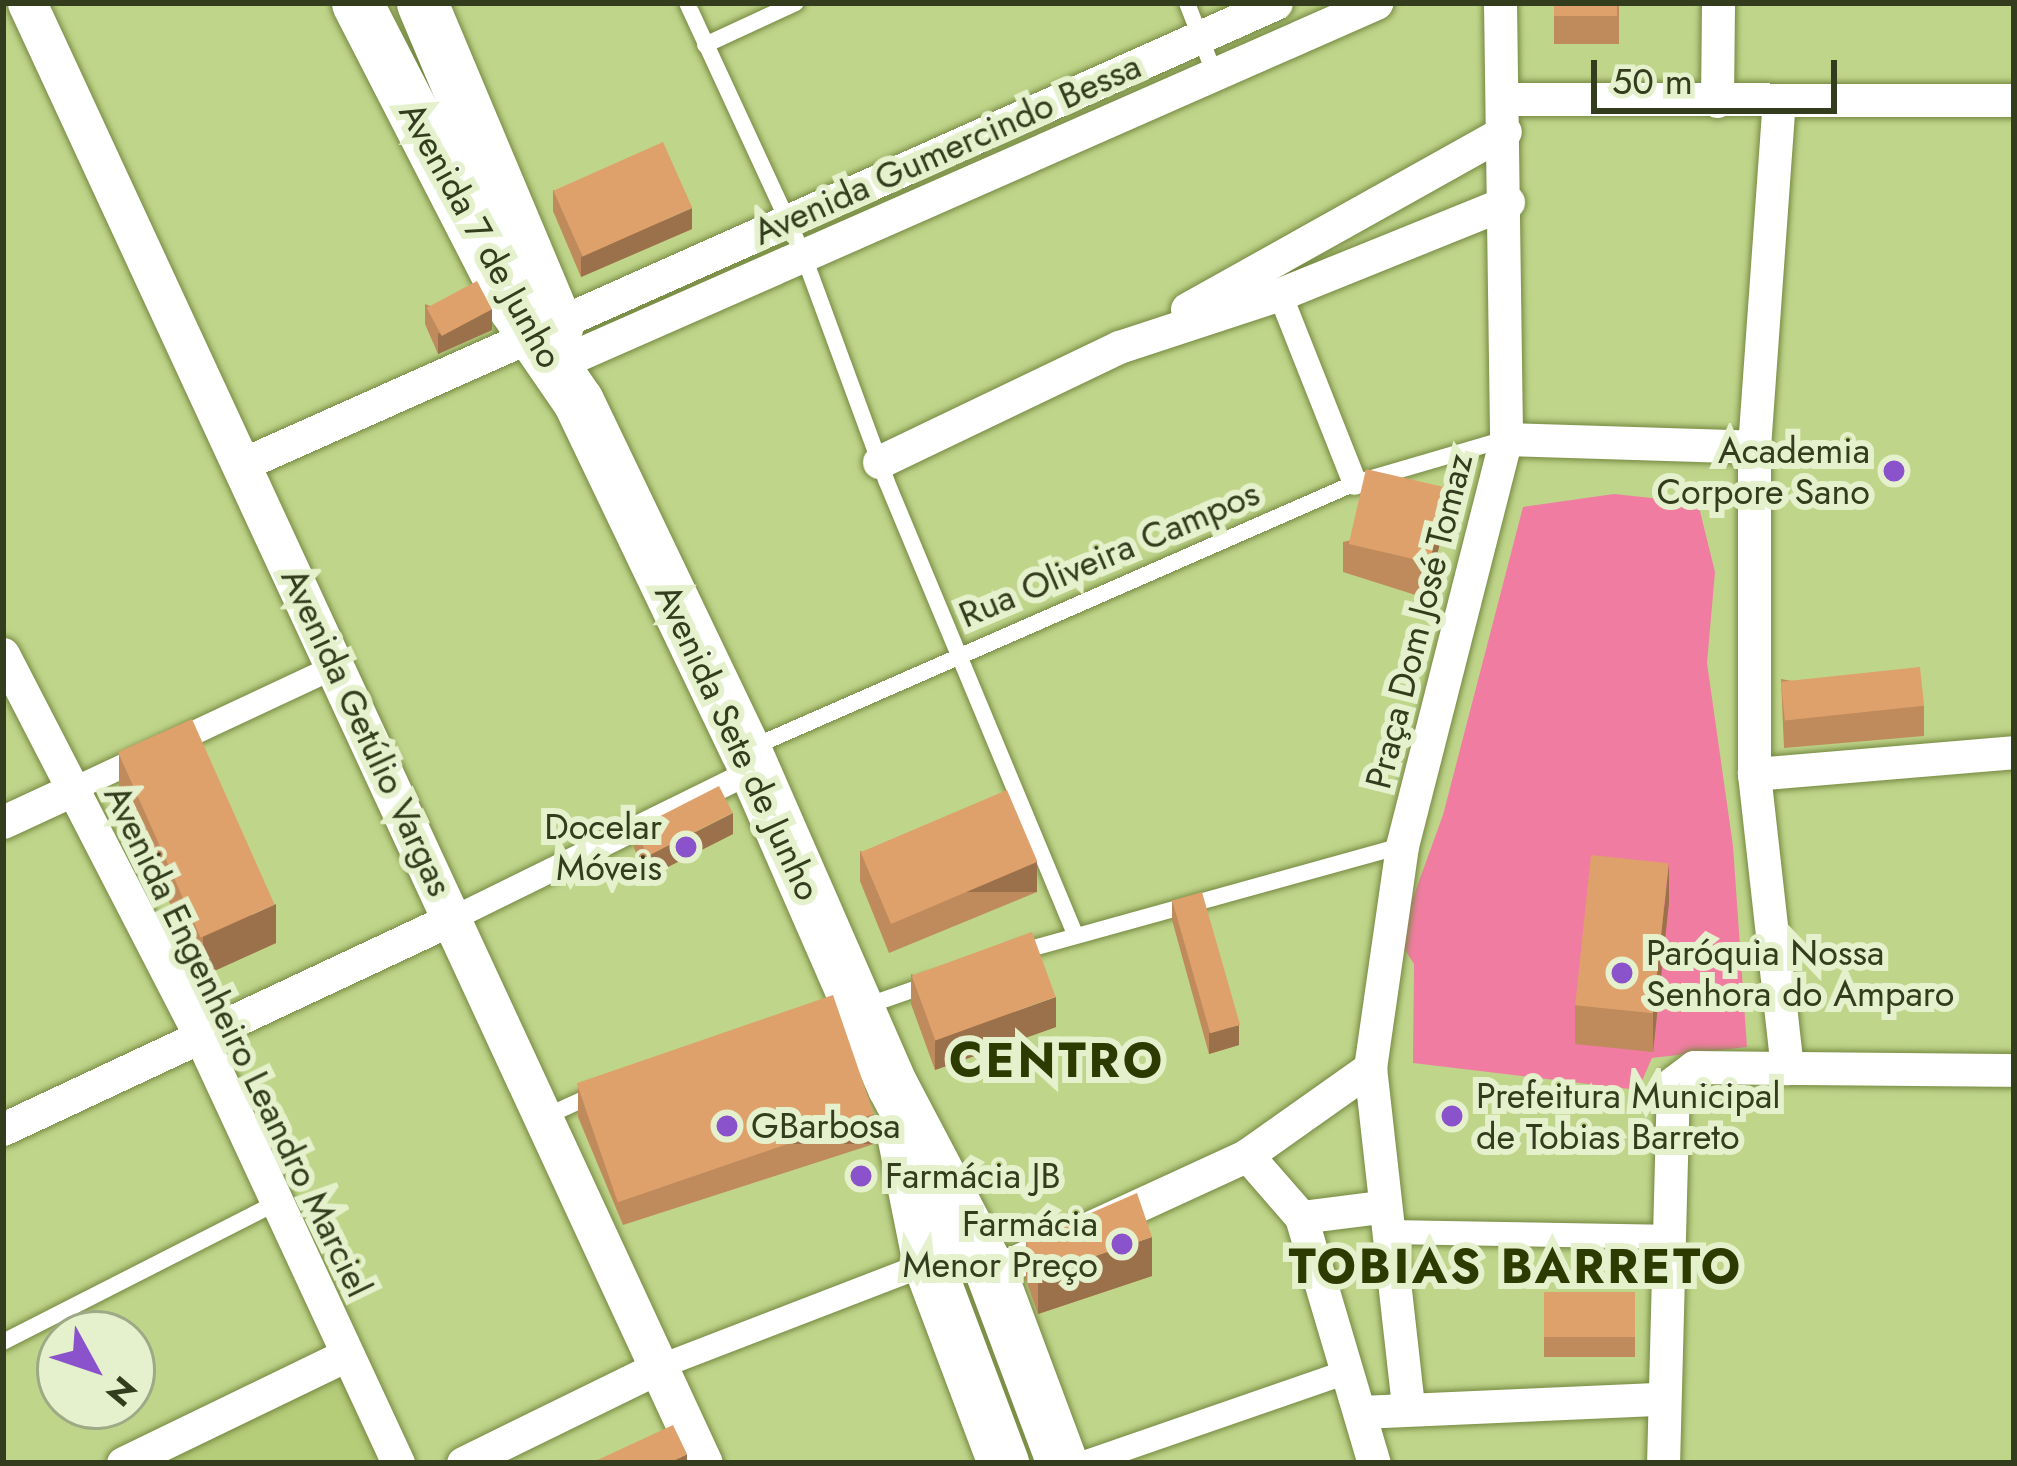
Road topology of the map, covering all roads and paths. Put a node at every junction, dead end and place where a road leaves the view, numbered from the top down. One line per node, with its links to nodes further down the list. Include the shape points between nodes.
1 (357, 3): 22 (main road, Avenida 7 de Junho)
2 (422, 3): 22 (main road, Avenida 7 de Junho)
3 (687, 3): 11 (lane)
4 (796, 3): 11 (lane)
5 (1276, 3): 10 (street, Avenida Gumercindo Bessa)
6 (1376, 3): 12 (street, Avenida Gumercindo Bessa)
7 (1718, 3): 14 (street)
8 (23, 8): 26 (street, Avenida Getúlio Vargas)
9 (1495, 9): 16 (street)
10 (1194, 18): 12 (lane); 18 (street, Avenida Gumercindo Bessa)
11 (705, 45): 18 (lane)
12 (1215, 75): 19 (street, Avenida Gumercindo Bessa)
13 (2014, 100): 15 (street)
14 (1717, 101): 15 (street); 16 (street)
15 (1779, 101): 24 (street)
16 (1504, 115): 17 (street); 21 (street)
17 (1508, 202): 20 (street); 23 (street)
18 (786, 218): 19 (lane); 22 (street, Avenida Gumercindo Bessa)
19 (803, 254): 22 (street, Avenida Gumercindo Bessa); 25 (lane)
20 (1280, 294): 21 (street); 27 (street)
21 (1119, 347): 25 (street)
22 (557, 357): 26 (street); 32 (main road, Avenida Sete de Junho)
23 (1506, 439): 24 (street, Praça Dom José Tomaz); 27 (lane, Rua Oliveira Campos); 36 (street, Praça Dom José Tomaz)
24 (1754, 447): 33 (street)
25 (879, 462): 29 (lane)
26 (243, 464): 30 (street, Avenida Getúlio Vargas)
27 (1354, 483): 29 (lane, Rua Oliveira Campos)
28 (3, 654): 34 (street, Avenida Engenheiro Leandro Marciel)
29 (959, 655): 32 (lane, Rua Oliveira Campos); 38 (lane)
30 (334, 667): 34 (street); 37 (street, Avenida Getúlio Vargas)
31 (2014, 752): 33 (street)
32 (750, 760): 37 (street); 41 (main road, Avenida Sete de Junho)
33 (1754, 773): 44 (street)
34 (74, 789): 35 (street); 42 (street, Avenida Engenheiro Leandro Marciel)
35 (3, 822)
36 (1402, 846): 38 (lane); 43 (street, Praça Dom José Tomaz)
37 (449, 908): 42 (street); 48 (street, Avenida Getúlio Vargas)
38 (1075, 933): 39 (lane)
39 (989, 963)
40 (946, 978): 41 (lane)
41 (849, 1002): 47 (main road, Avenida Sete de Junho)
42 (199, 1034): 49 (street); 51 (street, Avenida Engenheiro Leandro Marciel)
43 (1370, 1068): 50 (street); 53 (street, Praça Dom José Tomaz)
44 (1787, 1068): 45 (street); 54 (street, via 1694,1067 1673,1083)
45 (2014, 1070)
46 (623, 1083): 48 (lane)
47 (892, 1085): 55 (main road, Avenida Sete de Junho); 56 (main road, Avenida Sete de Junho)
48 (549, 1115): 59 (street, Avenida Getúlio Vargas)
49 (3, 1129)
50 (1246, 1155): 52 (street); 56 (street)
51 (278, 1202): 57 (lane); 58 (street, Avenida Engenheiro Leandro Marciel)
52 (1301, 1217): 53 (street); 60 (street)
53 (1383, 1220): 54 (street); 62 (street, Praça Dom José Tomaz)
54 (1666, 1238): 61 (street)
55 (928, 1263): 59 (street); 68 (main road, Avenida Sete de Junho)
56 (991, 1273): 69 (main road, Avenida Sete de Junho)
57 (3, 1342)
58 (344, 1356): 64 (street); 65 (street, Avenida Engenheiro Leandro Marciel)
59 (659, 1367): 66 (street); 67 (street, Avenida Getúlio Vargas)
60 (1349, 1371): 63 (street); 70 (street)
61 (1663, 1400): 62 (street); 72 (street)
62 (1408, 1406): 63 (street)
63 (1360, 1412): 71 (street)
64 (123, 1463)
65 (398, 1463)
66 (463, 1463)
67 (703, 1463)
68 (1003, 1463)
69 (1062, 1463)
70 (1084, 1463)
71 (1374, 1463)
72 (1664, 1463)

